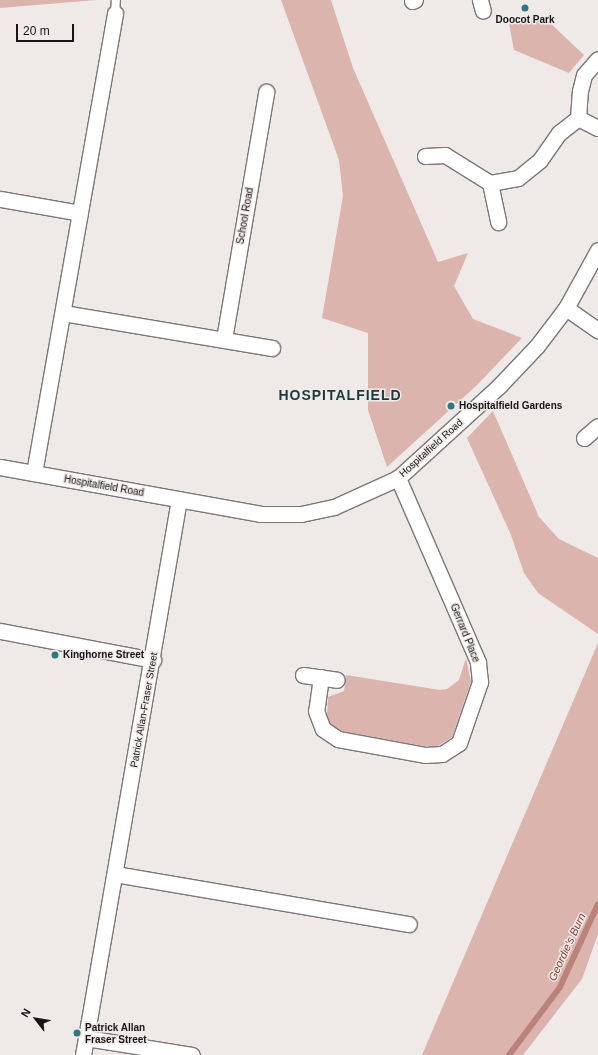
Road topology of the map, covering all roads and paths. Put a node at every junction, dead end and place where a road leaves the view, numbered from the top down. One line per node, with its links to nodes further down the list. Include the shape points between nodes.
1 (116, 6): 9 (street)
2 (598, 59): 4 (street, via 584,75)
3 (266, 92): 15 (street, School Road)
4 (578, 118): 5 (street); 7 (street, via 559,133 540,160 518,178)
5 (598, 128)
6 (425, 156): 7 (street, via 445,155)
7 (490, 183): 10 (street)
8 (0, 199): 9 (street)
9 (80, 213): 13 (street)
10 (498, 222)
11 (598, 250): 12 (street, Hospitalfield Road)
12 (566, 308): 14 (street); 21 (street, Hospitalfield Road, via 537,346 499,386)
13 (63, 313): 15 (street); 20 (street)
14 (598, 330)
15 (224, 339): 16 (street)
16 (272, 348)
17 (598, 426): 18 (street)
18 (584, 438)
19 (0, 467): 20 (street, Hospitalfield Road)
20 (34, 473): 22 (street, Hospitalfield Road)
21 (398, 478): 22 (street, Hospitalfield Road, via 334,507 301,514 260,514); 26 (street, Gerrard Place, via 478,662 480,682 459,743 442,754 424,755 338,739 323,729 316,711)
22 (179, 499): 24 (street, Patrick Allan-Fraser Street)
23 (0, 631): 24 (street)
24 (153, 660): 28 (street, Patrick Allan-Fraser Street)
25 (303, 675): 26 (street)
26 (321, 677): 27 (street)
27 (337, 680)
28 (114, 874): 29 (street); 30 (street, Patrick Allan-Fraser Street)
29 (410, 924)
30 (86, 1038): 31 (street, Patrick Allan-Fraser Street); 32 (street)
31 (83, 1055)
32 (192, 1055)

